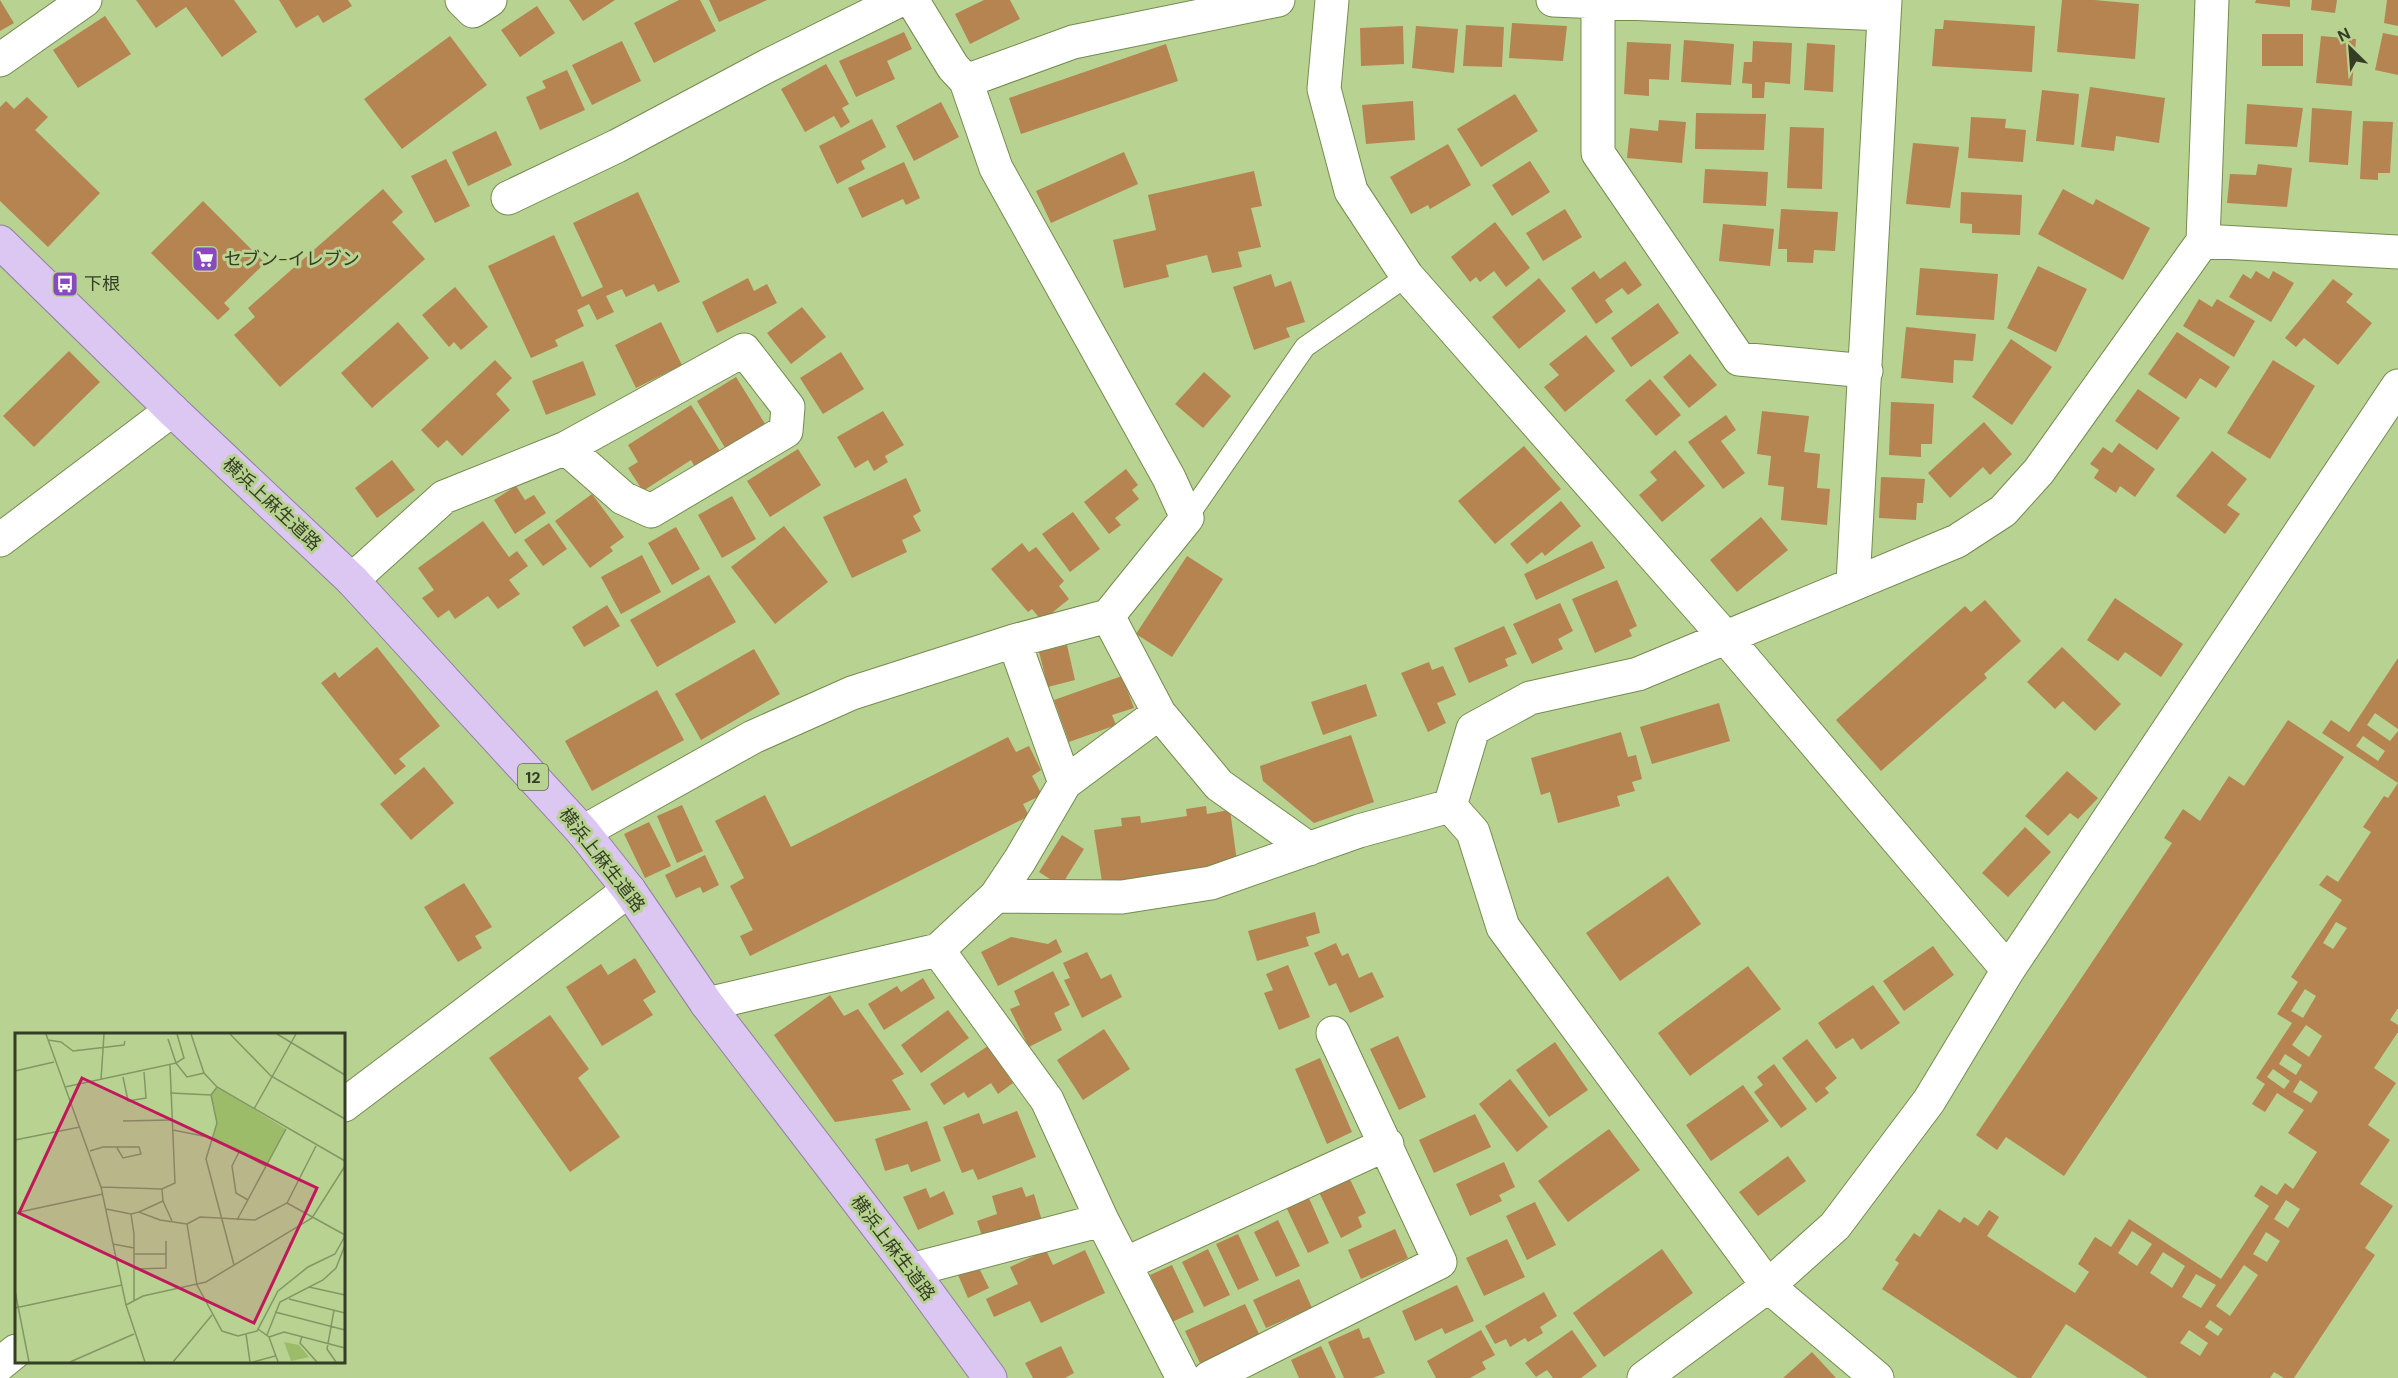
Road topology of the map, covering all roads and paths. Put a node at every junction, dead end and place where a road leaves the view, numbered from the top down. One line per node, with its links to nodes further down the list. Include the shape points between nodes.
1 (85, 0): 12 (street)
2 (462, 0): 3 (street, via 473,11)
3 (490, 0)
4 (900, 0): 14 (street)
5 (912, 0): 13 (street, via 953,67)
6 (1278, 0): 13 (street, via 1073,42)
7 (1332, 0): 18 (street, via 1324,89 1351,191)
8 (1553, 0): 10 (street)
9 (2212, 0): 15 (street)
10 (1598, 2): 11 (street); 19 (street, via 1598,153 1739,359)
11 (1885, 7): 19 (street)
12 (0, 60)
13 (966, 81): 23 (street, via 996,168 1169,478)
14 (508, 198)
15 (2203, 241): 17 (street); 26 (street, via 2039,471 2003,511 1957,542)
16 (0, 242): 21 (main road, 横浜上麻生道路 / 12)
17 (2398, 252)
18 (1407, 276): 23 (lane, via 1305,347); 28 (street)
19 (1866, 371): 26 (street)
20 (2398, 386): 38 (street)
21 (172, 410): 24 (street); 25 (main road, 横浜上麻生道路 / 12)
22 (566, 448): 22 (street, via 744,350 788,407 786,431 651,511 623,498); 25 (street, via 444,497)
23 (1187, 518): 27 (street)
24 (0, 540)
25 (352, 580): 33 (main road, 横浜上麻生道路 / 12)
26 (1853, 584): 28 (street)
27 (1107, 616): 29 (street); 30 (street)
28 (1726, 638): 32 (street, via 1638,674 1530,698 1473,729); 38 (street)
29 (1014, 641): 31 (street); 33 (street, via 842,697 753,737)
30 (1159, 713): 31 (street); 34 (street, via 1219,785)
31 (1065, 783): 36 (street)
32 (1450, 806): 34 (street); 46 (street, via 1473,832 1503,927)
33 (583, 831): 35 (main road, 横浜上麻生道路 / 12)
34 (1310, 849): 36 (street, via 1211,883 1122,897)
35 (629, 890): 39 (main road, 横浜上麻生道路 / 12); 41 (street)
36 (996, 897): 37 (street)
37 (938, 950): 39 (street); 43 (street, via 1047,1100)
38 (2008, 970): 46 (street, via 1929,1101 1835,1226)
39 (707, 1004): 45 (main road, 横浜上麻生道路 / 12)
40 (1334, 1033): 42 (street)
41 (345, 1104)
42 (1387, 1144): 44 (street); 51 (street, via 1440,1262)
43 (1102, 1220): 44 (street); 45 (street)
44 (1125, 1264): 50 (street)
45 (911, 1270): 49 (main road, 横浜上麻生道路 / 12)
46 (1768, 1286): 52 (street); 53 (street)
47 (15, 1352): 48 (street)
48 (0, 1364)
49 (990, 1378)
50 (1183, 1378)
51 (1209, 1378)
52 (1644, 1378)
53 (1876, 1378)

